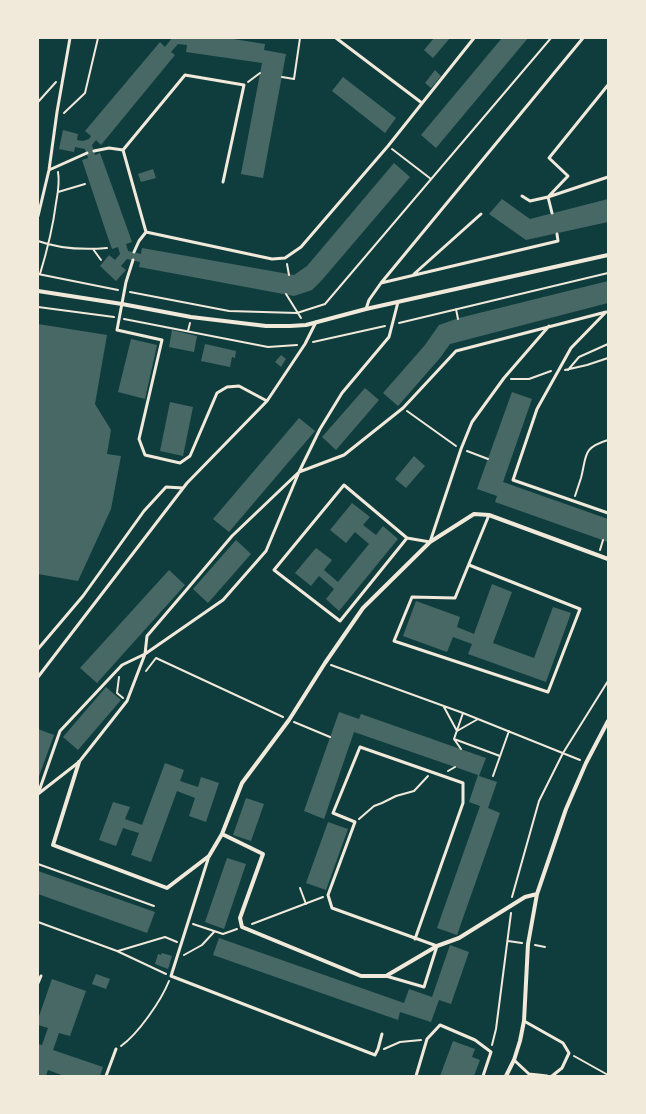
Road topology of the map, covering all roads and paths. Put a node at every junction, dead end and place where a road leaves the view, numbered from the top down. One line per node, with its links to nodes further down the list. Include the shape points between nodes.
1 (70, 38): 7 (lane)
2 (98, 38): 14 (path, via 85,93)
3 (300, 38): 9 (path, via 294,79)
4 (336, 38): 13 (lane)
5 (474, 38): 13 (lane)
6 (583, 38): 46 (lane)
7 (64, 73): 12 (path); 20 (lane)
8 (260, 73): 10 (path)
9 (282, 77)
10 (244, 85): 16 (lane, via 186,75); 23 (lane)
11 (608, 85): 27 (lane, via 549,158 568,176)
12 (38, 102)
13 (422, 102): 15 (lane)
14 (62, 115)
15 (388, 146): 22 (path); 39 (lane, via 301,247)
16 (123, 150): 17 (lane, via 109,148); 31 (lane)
17 (94, 151)
18 (87, 154): 19 (lane)
19 (57, 166): 20 (lane); 25 (path, via 60,180)
20 (49, 170): 30 (lane)
21 (608, 177): 27 (lane)
22 (431, 179)
23 (223, 182)
24 (85, 184): 25 (path)
25 (58, 192): 34 (path)
26 (522, 196): 27 (lane, via 530,201)
27 (548, 197): 28 (lane)
28 (552, 213)
29 (481, 214): 45 (lane)
30 (38, 216)
31 (146, 232): 37 (lane); 39 (lane, via 272,260)
32 (557, 234): 45 (lane, via 558,242)
33 (38, 241): 34 (path)
34 (49, 245): 36 (path); 43 (path)
35 (107, 248): 36 (path)
36 (93, 249): 40 (path)
37 (134, 252)
38 (608, 255): 48 (street)
39 (285, 258): 44 (path)
40 (101, 260)
41 (132, 260): 49 (lane)
42 (608, 273): 52 (path)
43 (40, 274)
44 (290, 275)
45 (413, 276): 46 (lane)
46 (381, 282): 51 (lane)
47 (38, 291): 49 (street)
48 (398, 302): 51 (street); 57 (lane)
49 (122, 304): 54 (lane); 56 (street, via 191,317 266,326)
50 (38, 307): 54 (path)
51 (366, 309): 56 (street)
52 (456, 309): 55 (path); 57 (path)
53 (607, 312): 58 (lane); 69 (lane, via 571,348 537,408 513,480)
54 (119, 318): 59 (path, via 268,347); 62 (lane, via 117,330 162,340 138,439 145,455 180,463 190,456 217,393 227,386 239,386)
55 (458, 319)
56 (316, 322): 59 (lane)
57 (392, 325): 59 (path); 67 (lane, via 389,337 342,393 320,429)
58 (549, 326): 63 (lane, via 456,351); 65 (lane, via 504,378 472,422)
59 (305, 344): 62 (lane)
60 (608, 344): 61 (path, via 579,357)
61 (567, 370)
62 (267, 401): 68 (lane)
63 (403, 408): 65 (path); 67 (lane, via 344,455)
64 (608, 440): 69 (path, via 596,444 586,453)
65 (460, 449): 66 (path); 74 (lane)
66 (488, 459)
67 (299, 472): 79 (lane, via 232,536 147,636); 79 (lane, via 266,551 223,600)
68 (183, 488): 78 (lane, via 166,487 144,511 83,596); 82 (lane)
69 (573, 501): 70 (lane)
70 (608, 513)
71 (489, 515): 74 (street, via 474,514); 75 (street); 77 (lane)
72 (407, 538): 72 (lane, via 344,485 274,570 340,622); 74 (lane)
73 (604, 540): 75 (path)
74 (430, 542): 89 (street, via 363,608)
75 (598, 555): 76 (street)
76 (608, 559)
77 (469, 565): 77 (lane, via 455,598 412,597 394,641 548,692 580,609)
78 (38, 648)
79 (145, 654): 98 (lane, via 128,701); 98 (lane, via 122,665 60,731 38,794)
80 (334, 666): 86 (path)
81 (142, 676): 89 (path, via 156,658)
82 (38, 677)
83 (608, 681): 96 (path)
84 (118, 684): 85 (path, via 117,693)
85 (124, 698)
86 (444, 706): 87 (path); 91 (path)
87 (463, 713): 88 (path); 91 (path)
88 (479, 719): 91 (path); 92 (path)
89 (289, 720): 93 (path); 103 (street, via 242,783)
90 (608, 721): 99 (street)
91 (457, 731): 94 (path)
92 (509, 731): 96 (path); 97 (path)
93 (330, 737)
94 (454, 739): 95 (path); 97 (path)
95 (462, 749)
96 (563, 754): 99 (path); 110 (path, via 539,801 512,896)
97 (500, 756): 101 (path)
98 (79, 762): 104 (street, via 53,845 167,888)
99 (586, 763): 107 (street, via 566,810)
100 (435, 773): 102 (path, via 430,774 414,791 374,806); 102 (lane, via 360,747 333,813); 117 (lane, via 463,783 463,803)
101 (493, 776)
102 (355, 822): 117 (lane, via 328,895 332,908)
103 (222, 834): 104 (street); 115 (street, via 263,854 240,918)
104 (209, 856): 113 (lane)
105 (38, 864): 111 (path)
106 (300, 888): 109 (path)
107 (537, 894): 110 (street, via 525,897); 126 (street, via 528,944)
108 (324, 897): 109 (path)
109 (306, 904): 114 (path)
110 (512, 905): 119 (street, via 459,938); 131 (path)
111 (154, 906)
112 (38, 922): 120 (path)
113 (188, 923): 116 (path); 118 (lane)
114 (251, 924)
115 (242, 927): 116 (path, via 223,934); 124 (street, via 362,976)
116 (214, 932): 121 (path, via 202,945)
117 (415, 939): 119 (lane)
118 (181, 943): 120 (path, via 165,937); 121 (lane)
119 (438, 946): 124 (street); 124 (lane, via 424,987)
120 (117, 951): 123 (path)
121 (175, 960): 123 (lane)
122 (41, 976): 125 (lane)
123 (170, 976): 127 (lane, via 375,1055); 129 (path, via 164,991 141,1026 129,1040)
124 (386, 976)
125 (38, 984)
126 (524, 1021): 132 (lane, via 563,1043); 133 (street)
127 (382, 1034)
128 (427, 1039): 130 (path, via 400,1042); 131 (lane, via 440,1025 475,1040); 136 (lane)
129 (116, 1048): 135 (lane)
130 (386, 1049)
131 (491, 1052): 137 (lane)
132 (569, 1053): 134 (path); 140 (lane, via 562,1068)
133 (514, 1060): 138 (street); 139 (lane, via 529,1074)
134 (608, 1075)
135 (106, 1076)
136 (416, 1076)
137 (483, 1076)
138 (506, 1076)
139 (546, 1076)
140 (552, 1076)

